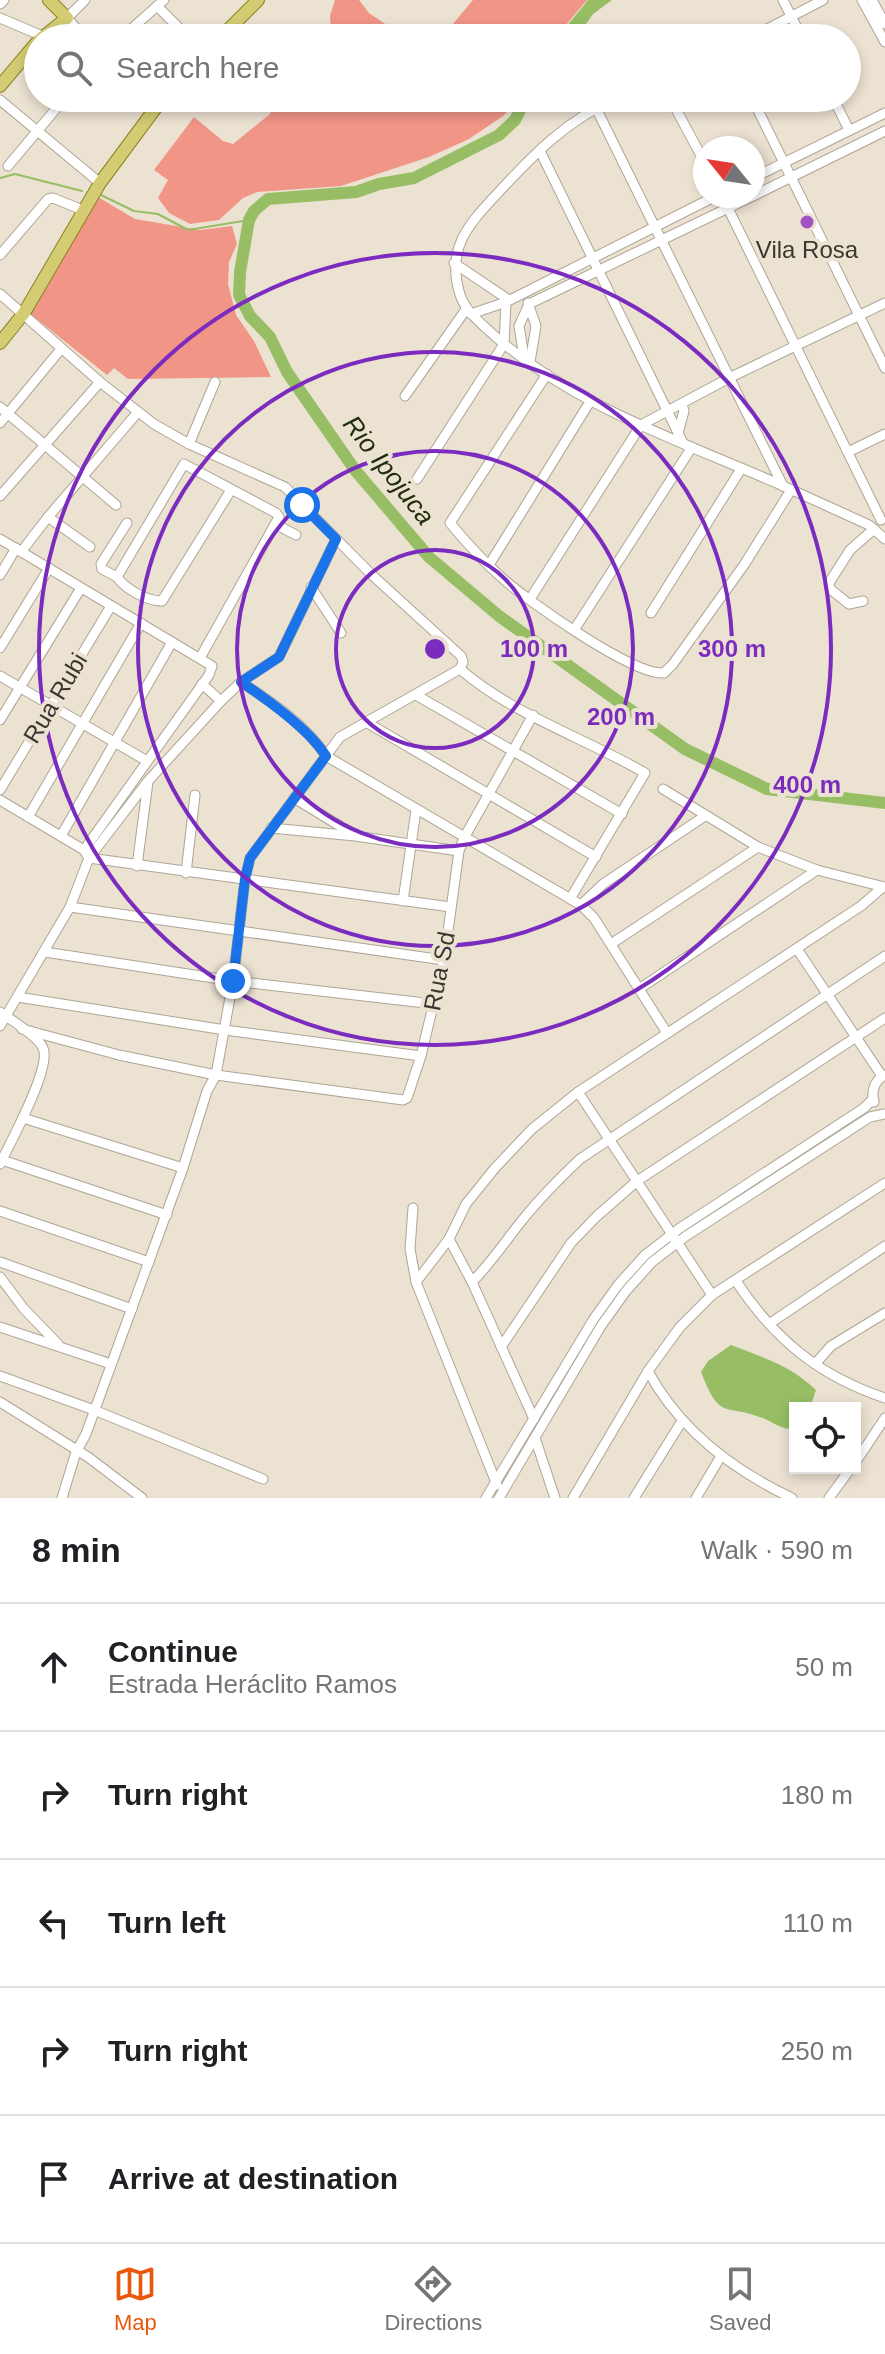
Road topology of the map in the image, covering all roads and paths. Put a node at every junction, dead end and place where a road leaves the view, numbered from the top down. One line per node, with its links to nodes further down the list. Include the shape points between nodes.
1 (49, 0): 11 (main road)
2 (85, 0): 11 (street)
3 (783, 0): 9 (street)
4 (823, 0): 9 (street)
5 (862, 0): 21 (street)
6 (872, 0): 19 (street)
7 (253, 2): 16 (main road)
8 (160, 3): 14 (street); 15 (street)
9 (791, 16): 17 (street); 18 (street)
10 (0, 18): 20 (street)
11 (67, 18): 12 (main road); 13 (street)
12 (60, 24)
13 (72, 24)
14 (137, 24)
15 (177, 24)
16 (233, 24)
17 (776, 24)
18 (795, 24)
19 (885, 24)
20 (24, 29)
21 (885, 42)
22 (24, 59): 23 (main road)
23 (0, 86)
24 (0, 100): 33 (street)
25 (53, 112): 33 (street)
26 (153, 112): 42 (main road)
27 (590, 112): 37 (street)
28 (598, 112): 48 (street)
29 (678, 112): 36 (street)
30 (759, 112): 38 (street)
31 (840, 112): 34 (street)
32 (885, 113): 34 (street)
33 (38, 130): 39 (street); 42 (street)
34 (849, 130): 38 (street)
35 (885, 131): 41 (street)
36 (693, 141)
37 (540, 151): 51 (street); 52 (street, via 464,231)
38 (785, 162): 40 (street); 41 (street)
39 (8, 166)
40 (765, 172)
41 (792, 178): 43 (street); 61 (street)
42 (100, 183): 47 (main road)
43 (765, 190)
44 (693, 208): 48 (street)
45 (726, 208): 49 (street)
46 (728, 208): 64 (street)
47 (85, 211): 50 (street, via 53,198); 60 (main road)
48 (656, 226): 49 (street); 51 (street)
49 (662, 238): 53 (street); 69 (street)
50 (0, 255)
51 (593, 256): 53 (street); 55 (street)
52 (454, 263): 56 (street); 59 (street)
53 (600, 269): 58 (street); 76 (street)
54 (0, 294): 60 (street)
55 (519, 295): 56 (street); 58 (street)
56 (508, 301): 59 (street); 63 (street)
57 (885, 303): 61 (street)
58 (529, 304): 66 (street, via 536,326); 66 (street, via 519,326)
59 (469, 311): 63 (street); 72 (street)
60 (24, 313): 62 (main road); 65 (street)
61 (858, 315): 64 (street); 67 (street)
62 (0, 343)
63 (504, 344): 66 (street); 88 (street)
64 (795, 347): 69 (street); 85 (street)
65 (61, 349): 70 (street); 75 (street)
66 (527, 360): 68 (street)
67 (885, 368)
68 (547, 374): 73 (street); 104 (street, via 450,523)
69 (731, 377): 74 (street); 89 (street)
70 (100, 382): 77 (street); 84 (street)
71 (215, 382): 82 (street)
72 (405, 396)
73 (591, 400): 79 (street); 104 (street)
74 (682, 405): 76 (street); 80 (street)
75 (4, 411): 78 (street); 84 (street)
76 (667, 411): 79 (street); 80 (street)
77 (138, 412): 82 (street); 87 (street)
78 (0, 423)
79 (641, 425): 83 (street); 110 (street)
80 (678, 433): 83 (street)
81 (885, 434): 85 (street)
82 (189, 444): 100 (street, via 285,487)
83 (687, 445): 86 (street); 115 (street)
84 (44, 446): 87 (street); 91 (street)
85 (848, 452): 94 (street)
86 (741, 469): 89 (street); 113 (street)
87 (81, 477): 92 (street); 93 (street)
88 (417, 479)
89 (787, 488): 97 (street); 115 (street, via 744,565 664,673 647,672)
90 (231, 490): 96 (street, via 276,513); 107 (street, via 162,601 155,602); 107 (street, via 183,466)
91 (0, 496)
92 (116, 505)
93 (48, 517): 102 (street); 103 (street)
94 (883, 518): 97 (street)
95 (127, 523): 107 (street, via 101,564)
96 (275, 524): 98 (street); 119 (street)
97 (872, 527): 101 (street); 111 (street, via 829,583 849,604)
98 (296, 535)
99 (0, 539): 103 (street)
100 (336, 539): 108 (street); 120 (street, via 461,656)
101 (885, 539)
102 (90, 547)
103 (18, 550): 105 (street); 106 (street)
104 (489, 565): 110 (street)
105 (49, 568): 109 (street); 118 (street)
106 (0, 575)
107 (117, 577)
108 (311, 587): 116 (street); 122 (street, via 279,657)
109 (81, 588): 112 (street); 124 (street)
110 (530, 599): 115 (street)
111 (863, 601)
112 (111, 606): 114 (street); 127 (street, Rua Rubi)
113 (651, 613)
114 (141, 623): 117 (street); 131 (street)
115 (574, 630)
116 (341, 633)
117 (172, 642): 119 (street); 132 (street)
118 (0, 648)
119 (200, 658): 123 (street, via 212,666)
120 (460, 669): 125 (street); 128 (street)
121 (0, 676): 124 (street)
122 (241, 682): 126 (street); 134 (street)
123 (202, 684): 126 (street); 135 (street)
124 (19, 687): 127 (street); 129 (street)
125 (416, 695): 130 (street); 133 (street)
126 (221, 701): 136 (street)
127 (51, 706): 131 (street); 138 (street, Rua Rubi)
128 (533, 715): 133 (street, Rua Sd); 144 (street, via 645,773)
129 (0, 720)
130 (366, 722): 134 (street, via 340,737); 139 (street)
131 (81, 724): 132 (street); 146 (street)
132 (113, 742): 135 (street); 148 (street)
133 (513, 751): 139 (street, Rua Sd); 144 (street)
134 (326, 756): 141 (street); 143 (street)
135 (147, 761): 154 (street)
136 (148, 781): 154 (street); 156 (street)
137 (663, 789): 145 (street)
138 (0, 790)
139 (489, 794): 150 (street, Rua Sd); 155 (street)
140 (195, 795): 158 (street)
141 (294, 798): 147 (street); 149 (street)
142 (0, 800): 146 (street)
143 (416, 810): 150 (street); 151 (street)
144 (622, 814): 155 (street)
145 (705, 816): 152 (street); 163 (street, via 603,884)
146 (28, 817): 148 (street)
147 (271, 828): 149 (street); 159 (street, via 250,858)
148 (61, 836): 154 (street)
149 (355, 836): 151 (street)
150 (464, 838): 153 (street, Rua Sd); 161 (street)
151 (411, 844): 153 (street); 162 (street)
152 (758, 847): 157 (street); 167 (street)
153 (459, 851): 165 (street, Rua Sd)
154 (86, 854): 156 (street); 164 (street)
155 (596, 857): 161 (street)
156 (137, 866): 158 (street)
157 (817, 870): 160 (street); 173 (street)
158 (186, 873): 159 (street)
159 (245, 879): 162 (street); 166 (street)
160 (884, 887): 168 (street)
161 (570, 899): 163 (street)
162 (403, 901): 165 (street)
163 (581, 905): 167 (street)
164 (70, 907): 166 (street); 169 (street)
165 (451, 907): 171 (street, Rua Sd)
166 (240, 932): 171 (street); 172 (street)
167 (611, 944): 173 (street)
168 (797, 949): 174 (street); 182 (street)
169 (45, 952): 172 (street); 175 (street)
170 (885, 956): 174 (street)
171 (444, 960): 176 (street, Rua Sd)
172 (233, 981): 176 (street); 181 (street)
173 (639, 989): 182 (street)
174 (827, 994): 183 (street); 191 (street)
175 (18, 997): 177 (street); 181 (street)
176 (434, 1004): 184 (street, Rua Sd)
177 (3, 1014): 179 (street); 180 (street)
178 (885, 1018): 183 (street)
179 (0, 1026)
180 (22, 1029): 185 (street); 190 (street, via 44,1049 44,1066)
181 (225, 1030): 184 (street); 185 (street)
182 (667, 1033): 187 (street)
183 (856, 1038): 186 (street); 194 (street)
184 (421, 1056): 185 (street, Rua Sd, via 403,1100)
185 (216, 1075): 193 (street)
186 (884, 1076): 188 (street, via 873,1089)
187 (578, 1092): 191 (street); 199 (street, via 495,1168 466,1204)
188 (873, 1099): 189 (street); 200 (street)
189 (884, 1115): 200 (street, via 870,1117)
190 (23, 1118): 192 (street); 193 (street)
191 (608, 1138): 194 (street); 207 (street, via 552,1185)
192 (1, 1162): 198 (street)
193 (183, 1168): 198 (street)
194 (637, 1181): 200 (street); 215 (street, via 571,1243)
195 (885, 1183): 205 (street)
196 (413, 1208): 206 (street, via 410,1249)
197 (0, 1211): 203 (street)
198 (167, 1215): 203 (street)
199 (449, 1239): 206 (street); 207 (street)
200 (674, 1239): 208 (street); 211 (street, via 631,1270)
201 (885, 1246): 212 (street)
202 (0, 1262): 209 (street)
203 (149, 1262): 209 (street)
204 (0, 1277): 214 (street)
205 (736, 1281): 208 (street); 212 (street)
206 (416, 1282): 232 (street)
207 (472, 1282): 215 (street)
208 (712, 1295): 218 (street)
209 (132, 1309): 216 (street)
210 (885, 1313): 217 (street, via 831,1346)
211 (597, 1323): 224 (street); 226 (street)
212 (769, 1324): 217 (street)
213 (0, 1327): 214 (street)
214 (61, 1347): 216 (street)
215 (501, 1347): 224 (street)
216 (111, 1364): 222 (street)
217 (815, 1364): 220 (street)
218 (648, 1371): 225 (street); 239 (street)
219 (0, 1376): 222 (street)
220 (885, 1398)
221 (0, 1402): 227 (street)
222 (94, 1410): 227 (street); 231 (street)
223 (885, 1418): 228 (street)
224 (534, 1419): 232 (street)
225 (682, 1421): 229 (street); 240 (street)
226 (535, 1438): 234 (street); 238 (street)
227 (76, 1452): 235 (street); 236 (street)
228 (861, 1454)
229 (721, 1456): 233 (street); 241 (street)
230 (847, 1474): 244 (street)
231 (263, 1479)
232 (496, 1482): 234 (street); 237 (street)
233 (768, 1487): 242 (street); 243 (street)
234 (500, 1496)
235 (62, 1498)
236 (142, 1498)
237 (486, 1498)
238 (555, 1498)
239 (573, 1498)
240 (634, 1498)
241 (696, 1498)
242 (761, 1498)
243 (792, 1498)
244 (829, 1498)

